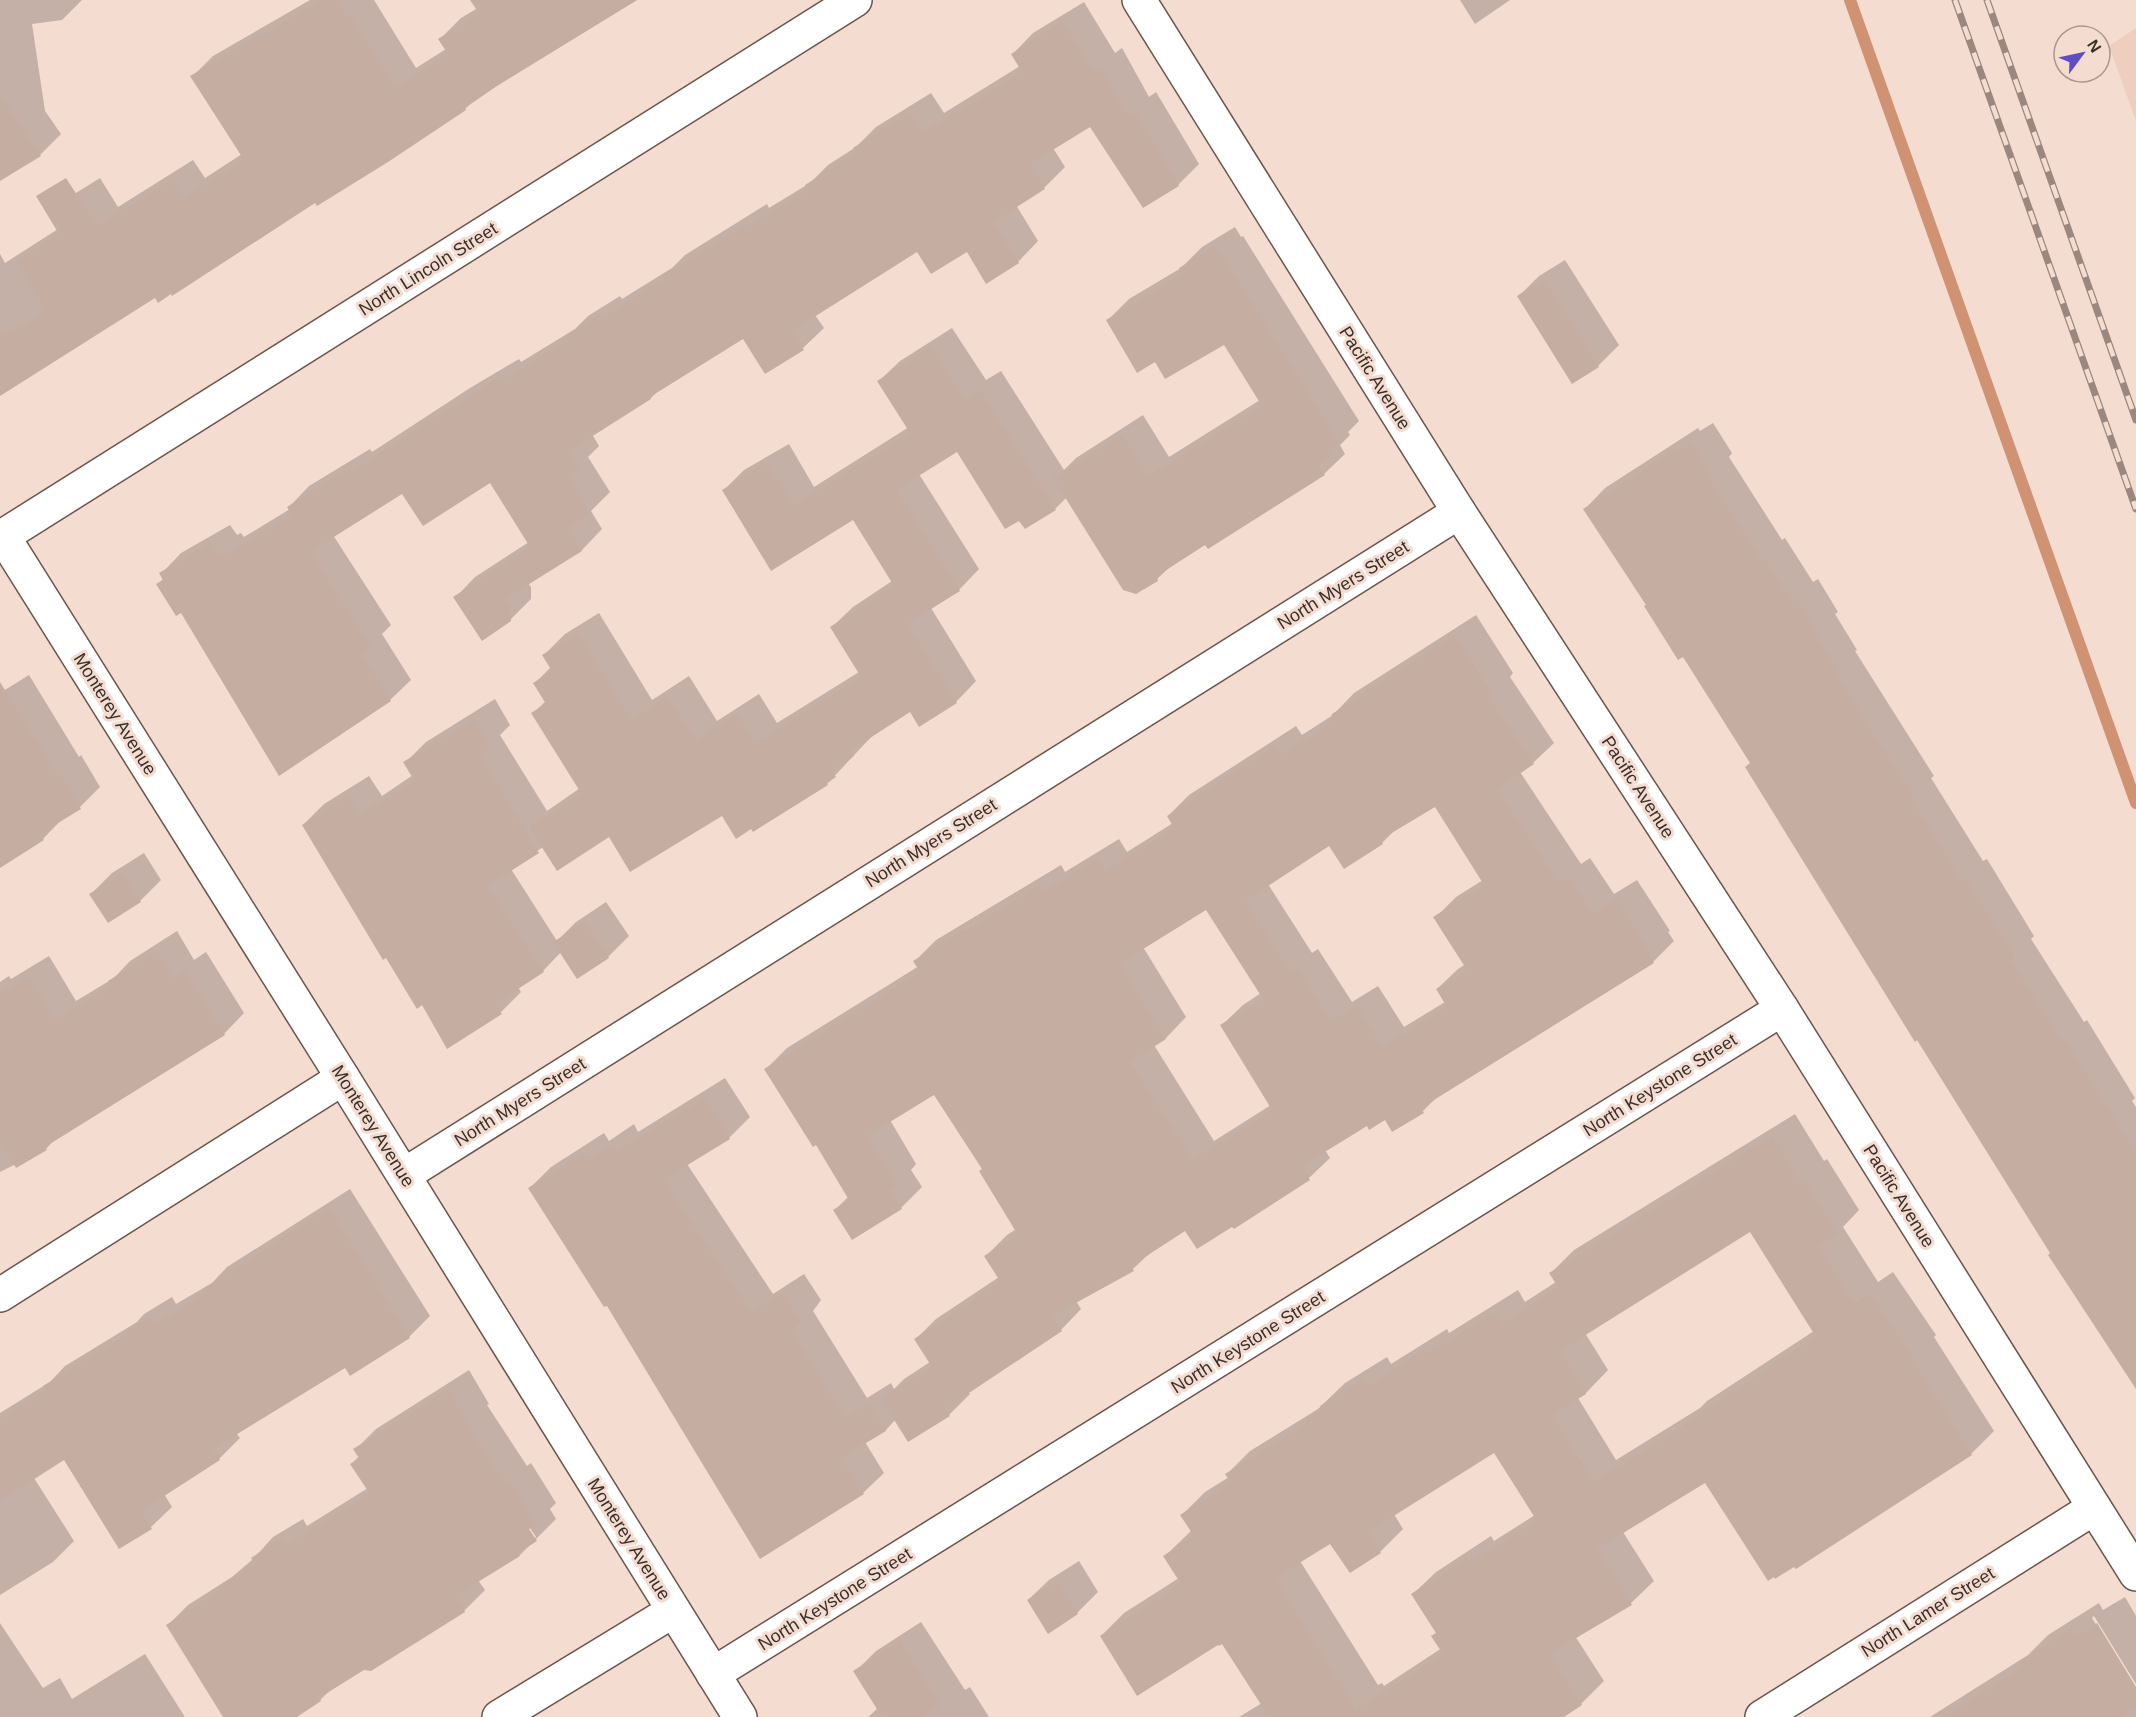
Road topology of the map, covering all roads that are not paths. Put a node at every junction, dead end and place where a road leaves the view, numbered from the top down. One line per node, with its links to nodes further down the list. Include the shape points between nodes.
1 (855, 0): 4 (street, North Lincoln Street)
2 (1139, 0): 3 (street, Pacific Avenue)
3 (1459, 512): 5 (street, Pacific Avenue); 7 (street, North Myers Street)
4 (2, 537): 6 (street, Monterey Avenue)
5 (1782, 1009): 9 (street, Pacific Avenue); 12 (street, North Keystone Street)
6 (343, 1078): 7 (street, Monterey Avenue); 8 (street)
7 (404, 1175): 11 (street, Monterey Avenue)
8 (0, 1295)
9 (2094, 1508): 10 (street, Pacific Avenue); 15 (street, North Lamer Street)
10 (2136, 1574)
11 (673, 1611): 12 (street, Monterey Avenue); 13 (street)
12 (713, 1674): 14 (street, Monterey Avenue)
13 (499, 1717)
14 (740, 1717)
15 (1762, 1717)

